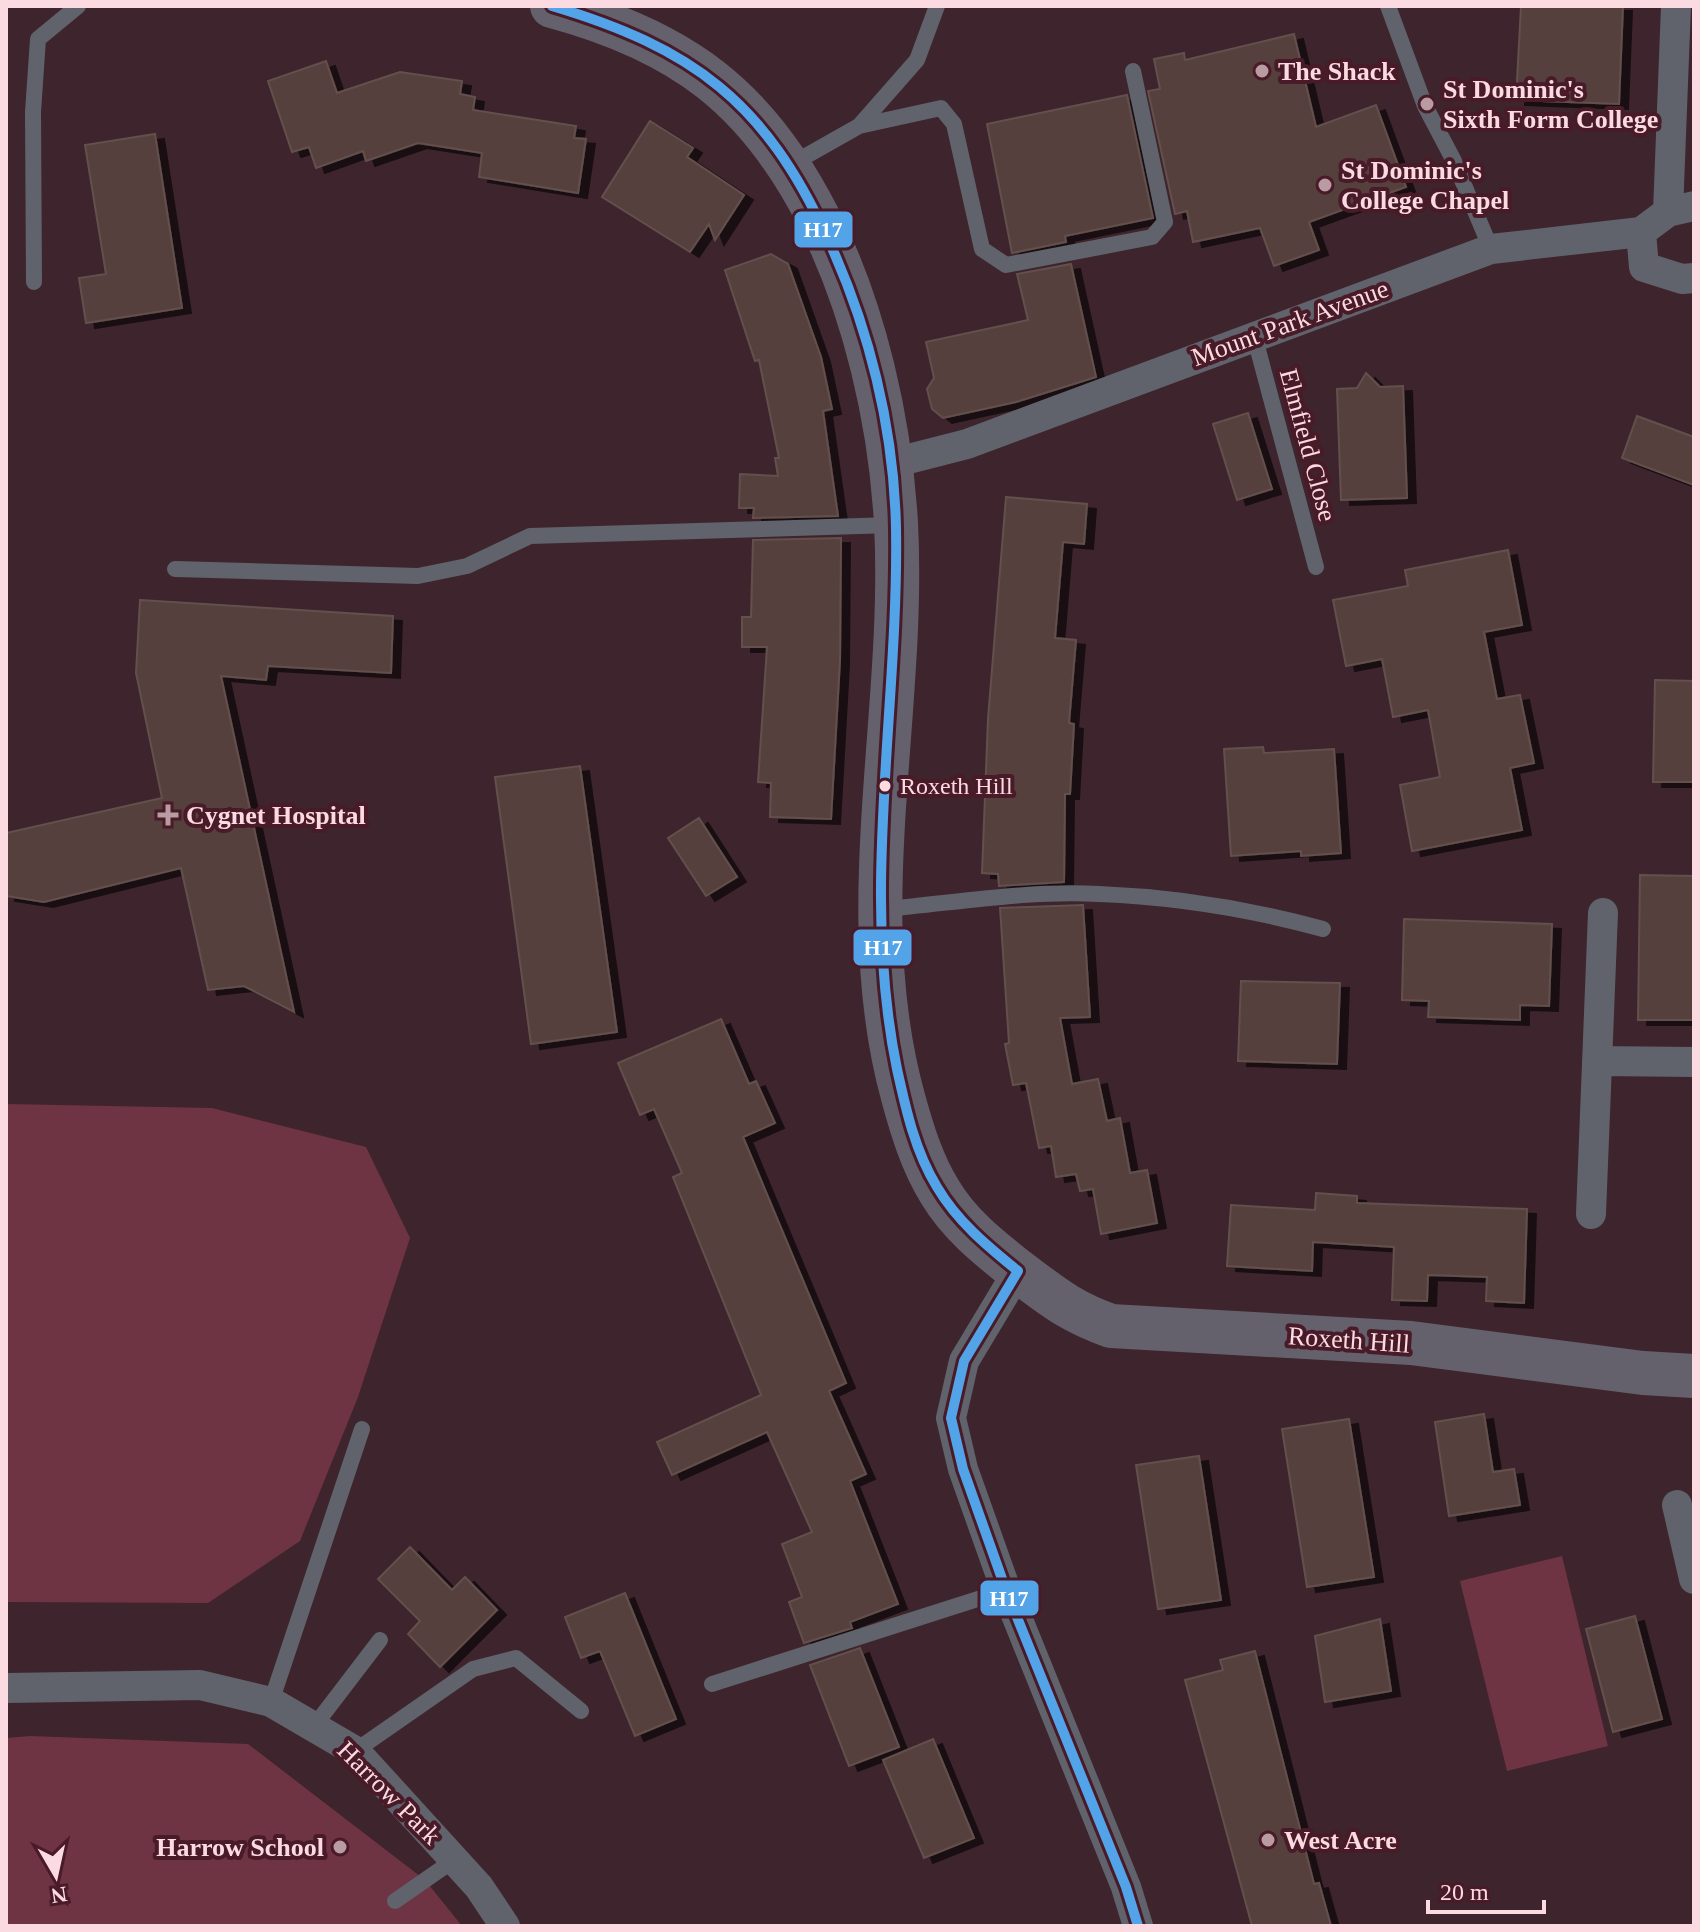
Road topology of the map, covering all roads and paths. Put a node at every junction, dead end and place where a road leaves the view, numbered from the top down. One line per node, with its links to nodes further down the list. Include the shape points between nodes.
1 (78, 6): 13 (lane, via 38,39)
2 (552, 6): 8 (main road, Roxeth Hill, via 612,22 688,62 755,117)
3 (937, 6): 7 (lane, via 917,60)
4 (1388, 6): 11 (lane, via 1425,106)
5 (1676, 6): 9 (street)
6 (1133, 71): 7 (lane, via 1165,222 1152,237 1006,265 982,249 954,124 941,108)
7 (859, 126): 8 (lane)
8 (788, 166): 15 (main road, Roxeth Hill, via 836,253 870,361)
9 (1681, 209): 10 (street)
10 (1641, 232): 11 (street, Mount Park Avenue); 12 (street, via 1644,267)
11 (1491, 249): 14 (street, Mount Park Avenue)
12 (1694, 278)
13 (34, 282)
14 (1254, 335): 15 (street, Mount Park Avenue, via 967,444); 17 (lane, Elmfield Close)
15 (889, 464): 16 (main road, Roxeth Hill)
16 (896, 525): 18 (lane, via 530,536 467,566 418,576); 19 (main road, Roxeth Hill)
17 (1316, 567)
18 (175, 569)
19 (882, 909): 21 (lane, via 1097,894 1262,912); 25 (main road, Roxeth Hill, via 887,1024 916,1144 941,1194 978,1241)
20 (1603, 913): 22 (street)
21 (1323, 929)
22 (1597, 1061): 23 (street); 24 (street)
23 (1694, 1062)
24 (1591, 1214)
25 (1018, 1271): 26 (main road, Roxeth Hill, via 1073,1312 1111,1326 1411,1343); 30 (street, via 964,1361 951,1418 963,1469)
26 (1694, 1376)
27 (362, 1429): 34 (lane)
28 (1677, 1505): 29 (street)
29 (1694, 1579)
30 (1006, 1590): 32 (lane); 41 (street)
31 (380, 1640): 36 (lane)
32 (712, 1684)
33 (6, 1688): 34 (street, Harrow Park, via 200,1685)
34 (271, 1702): 36 (street, Harrow Park)
35 (581, 1711): 37 (lane, via 516,1658 473,1669)
36 (315, 1725): 37 (street, Harrow Park)
37 (355, 1751): 38 (street, Harrow Park)
38 (454, 1860): 39 (lane); 40 (street, Harrow Park)
39 (395, 1901)
40 (505, 1926)
41 (1138, 1926)

